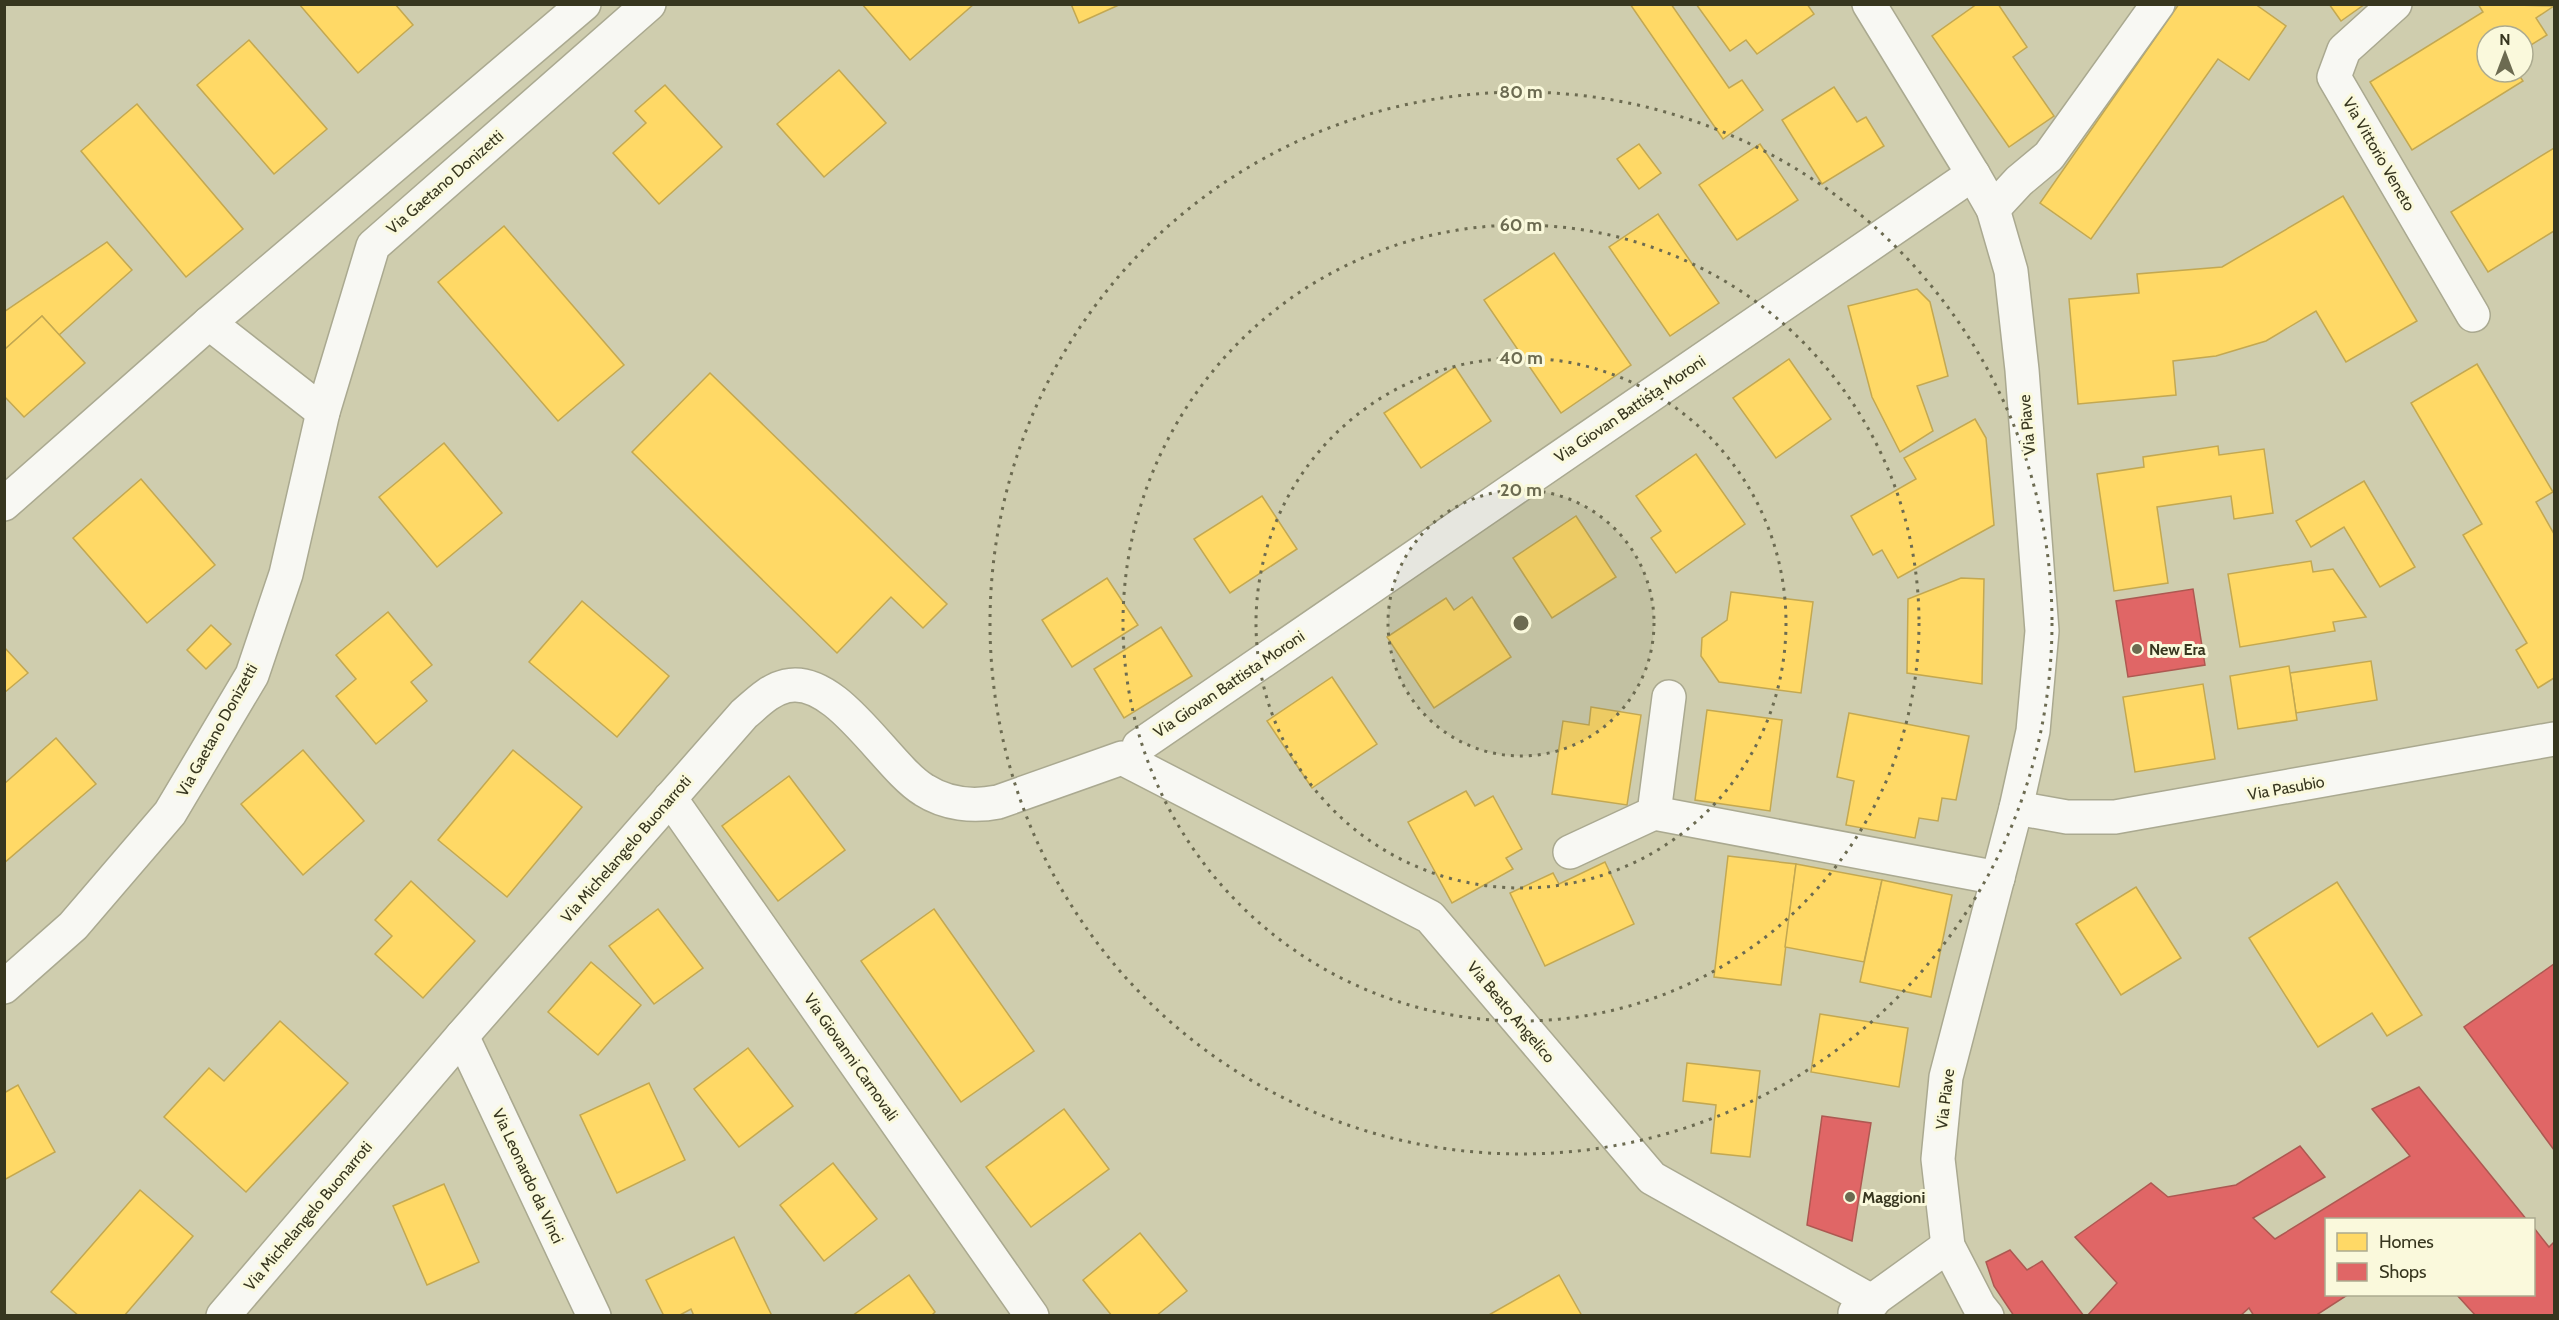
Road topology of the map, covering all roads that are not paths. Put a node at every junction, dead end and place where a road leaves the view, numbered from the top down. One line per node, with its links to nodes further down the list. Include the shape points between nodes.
1 (584, 4): 9 (street)
2 (649, 4): 10 (street, Via Gaetano Donizetti, via 373,246)
3 (1869, 4): 6 (street, Via Piave)
4 (2158, 4): 7 (street, via 2049,156)
5 (2395, 4): 8 (street, Via Vittorio Veneto, via 2344,50 2334,77)
6 (1973, 174): 7 (street, Via Piave); 14 (street, Via Giovan Battista Moroni)
7 (1993, 209): 16 (street, Via Piave, via 2011,271 2042,631 2033,731)
8 (2473, 315)
9 (208, 323): 10 (street); 11 (street)
10 (323, 412): 20 (street, Via Gaetano Donizetti, via 286,574 252,675 170,813 73,926)
11 (4, 504)
12 (1669, 697): 17 (street)
13 (2554, 740): 16 (street, Via Pasubio, via 2115,817 2067,817)
14 (1130, 752): 15 (street, Via Michelangelo Buonarroti, via 998,802 984,805 944,800 922,789 835,701 810,687 787,686 766,696 744,714); 23 (street, Via Beato Angelico, via 1430,917 1652,1178)
15 (670, 798): 21 (street, Via Michelangelo Buonarroti); 26 (street, Via Giovanni Carnovali)
16 (2016, 808): 19 (street, Via Piave)
17 (1654, 813): 18 (street); 19 (street)
18 (1570, 852)
19 (1998, 878): 22 (street, Via Piave, via 1946,1077 1938,1159)
20 (4, 987)
21 (462, 1036): 24 (street, Via Michelangelo Buonarroti); 25 (street, Via Leonardo da Vinci)
22 (1948, 1246): 23 (street); 27 (street, Via Piave)
23 (1862, 1309)
24 (223, 1316)
25 (594, 1316)
26 (1032, 1316)
27 (1987, 1316)

